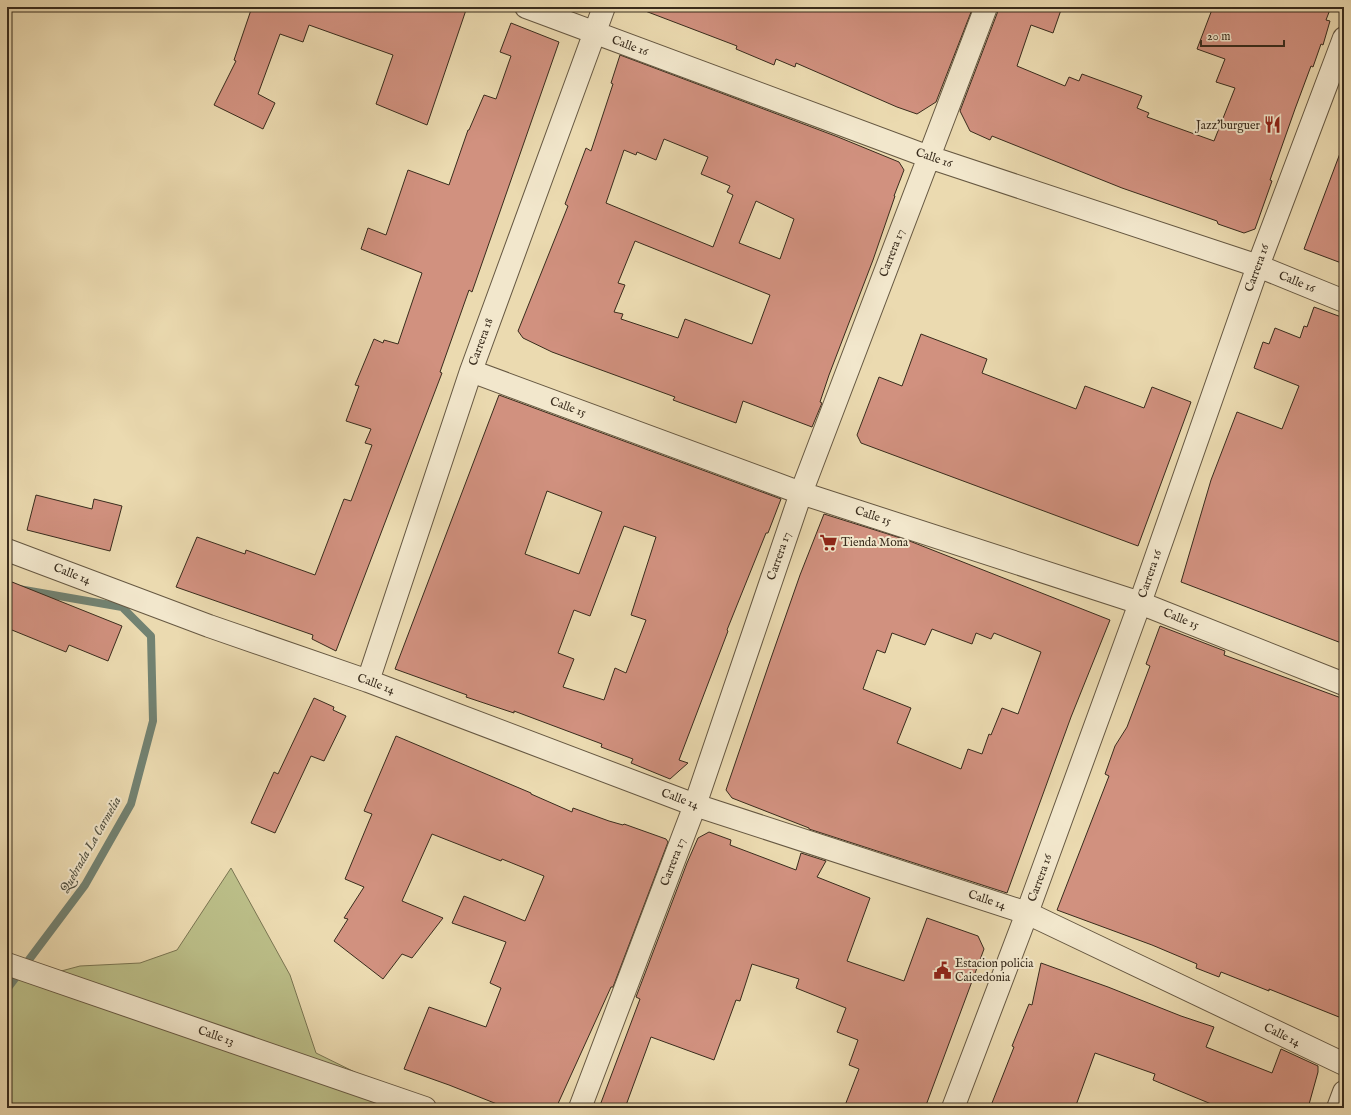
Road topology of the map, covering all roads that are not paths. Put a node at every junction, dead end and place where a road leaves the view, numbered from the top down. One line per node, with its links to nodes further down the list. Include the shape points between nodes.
1 (526, 7): 4 (street, Calle 16)
2 (604, 7): 4 (street, Carrera 18)
3 (986, 7): 6 (street, Carrera 17)
4 (594, 32): 6 (street, Calle 16); 9 (street, Carrera 18)
5 (1344, 38): 7 (street, Carrera 16)
6 (929, 157): 7 (street, Calle 16); 10 (street, Carrera 17)
7 (1258, 266): 8 (street, Calle 16); 12 (street, Carrera 16)
8 (1344, 301)
9 (471, 371): 10 (street, Calle 15); 13 (street, Carrera 18)
10 (801, 493): 12 (street, Calle 15); 15 (street, Carrera 17)
11 (7, 550): 13 (street, Calle 14, via 209,626)
12 (1140, 603): 14 (street, Calle 15); 16 (street, Carrera 16)
13 (368, 681): 15 (street, Calle 14)
14 (1344, 684)
15 (695, 805): 16 (street, Calle 14); 21 (street, Carrera 17)
16 (1027, 913): 18 (street, Calle 14); 22 (street, Carrera 16)
17 (7, 964): 20 (street, Calle 13)
18 (1344, 1064)
19 (1344, 1092): 23 (street)
20 (425, 1108)
21 (580, 1108)
22 (953, 1108)
23 (1338, 1108)

